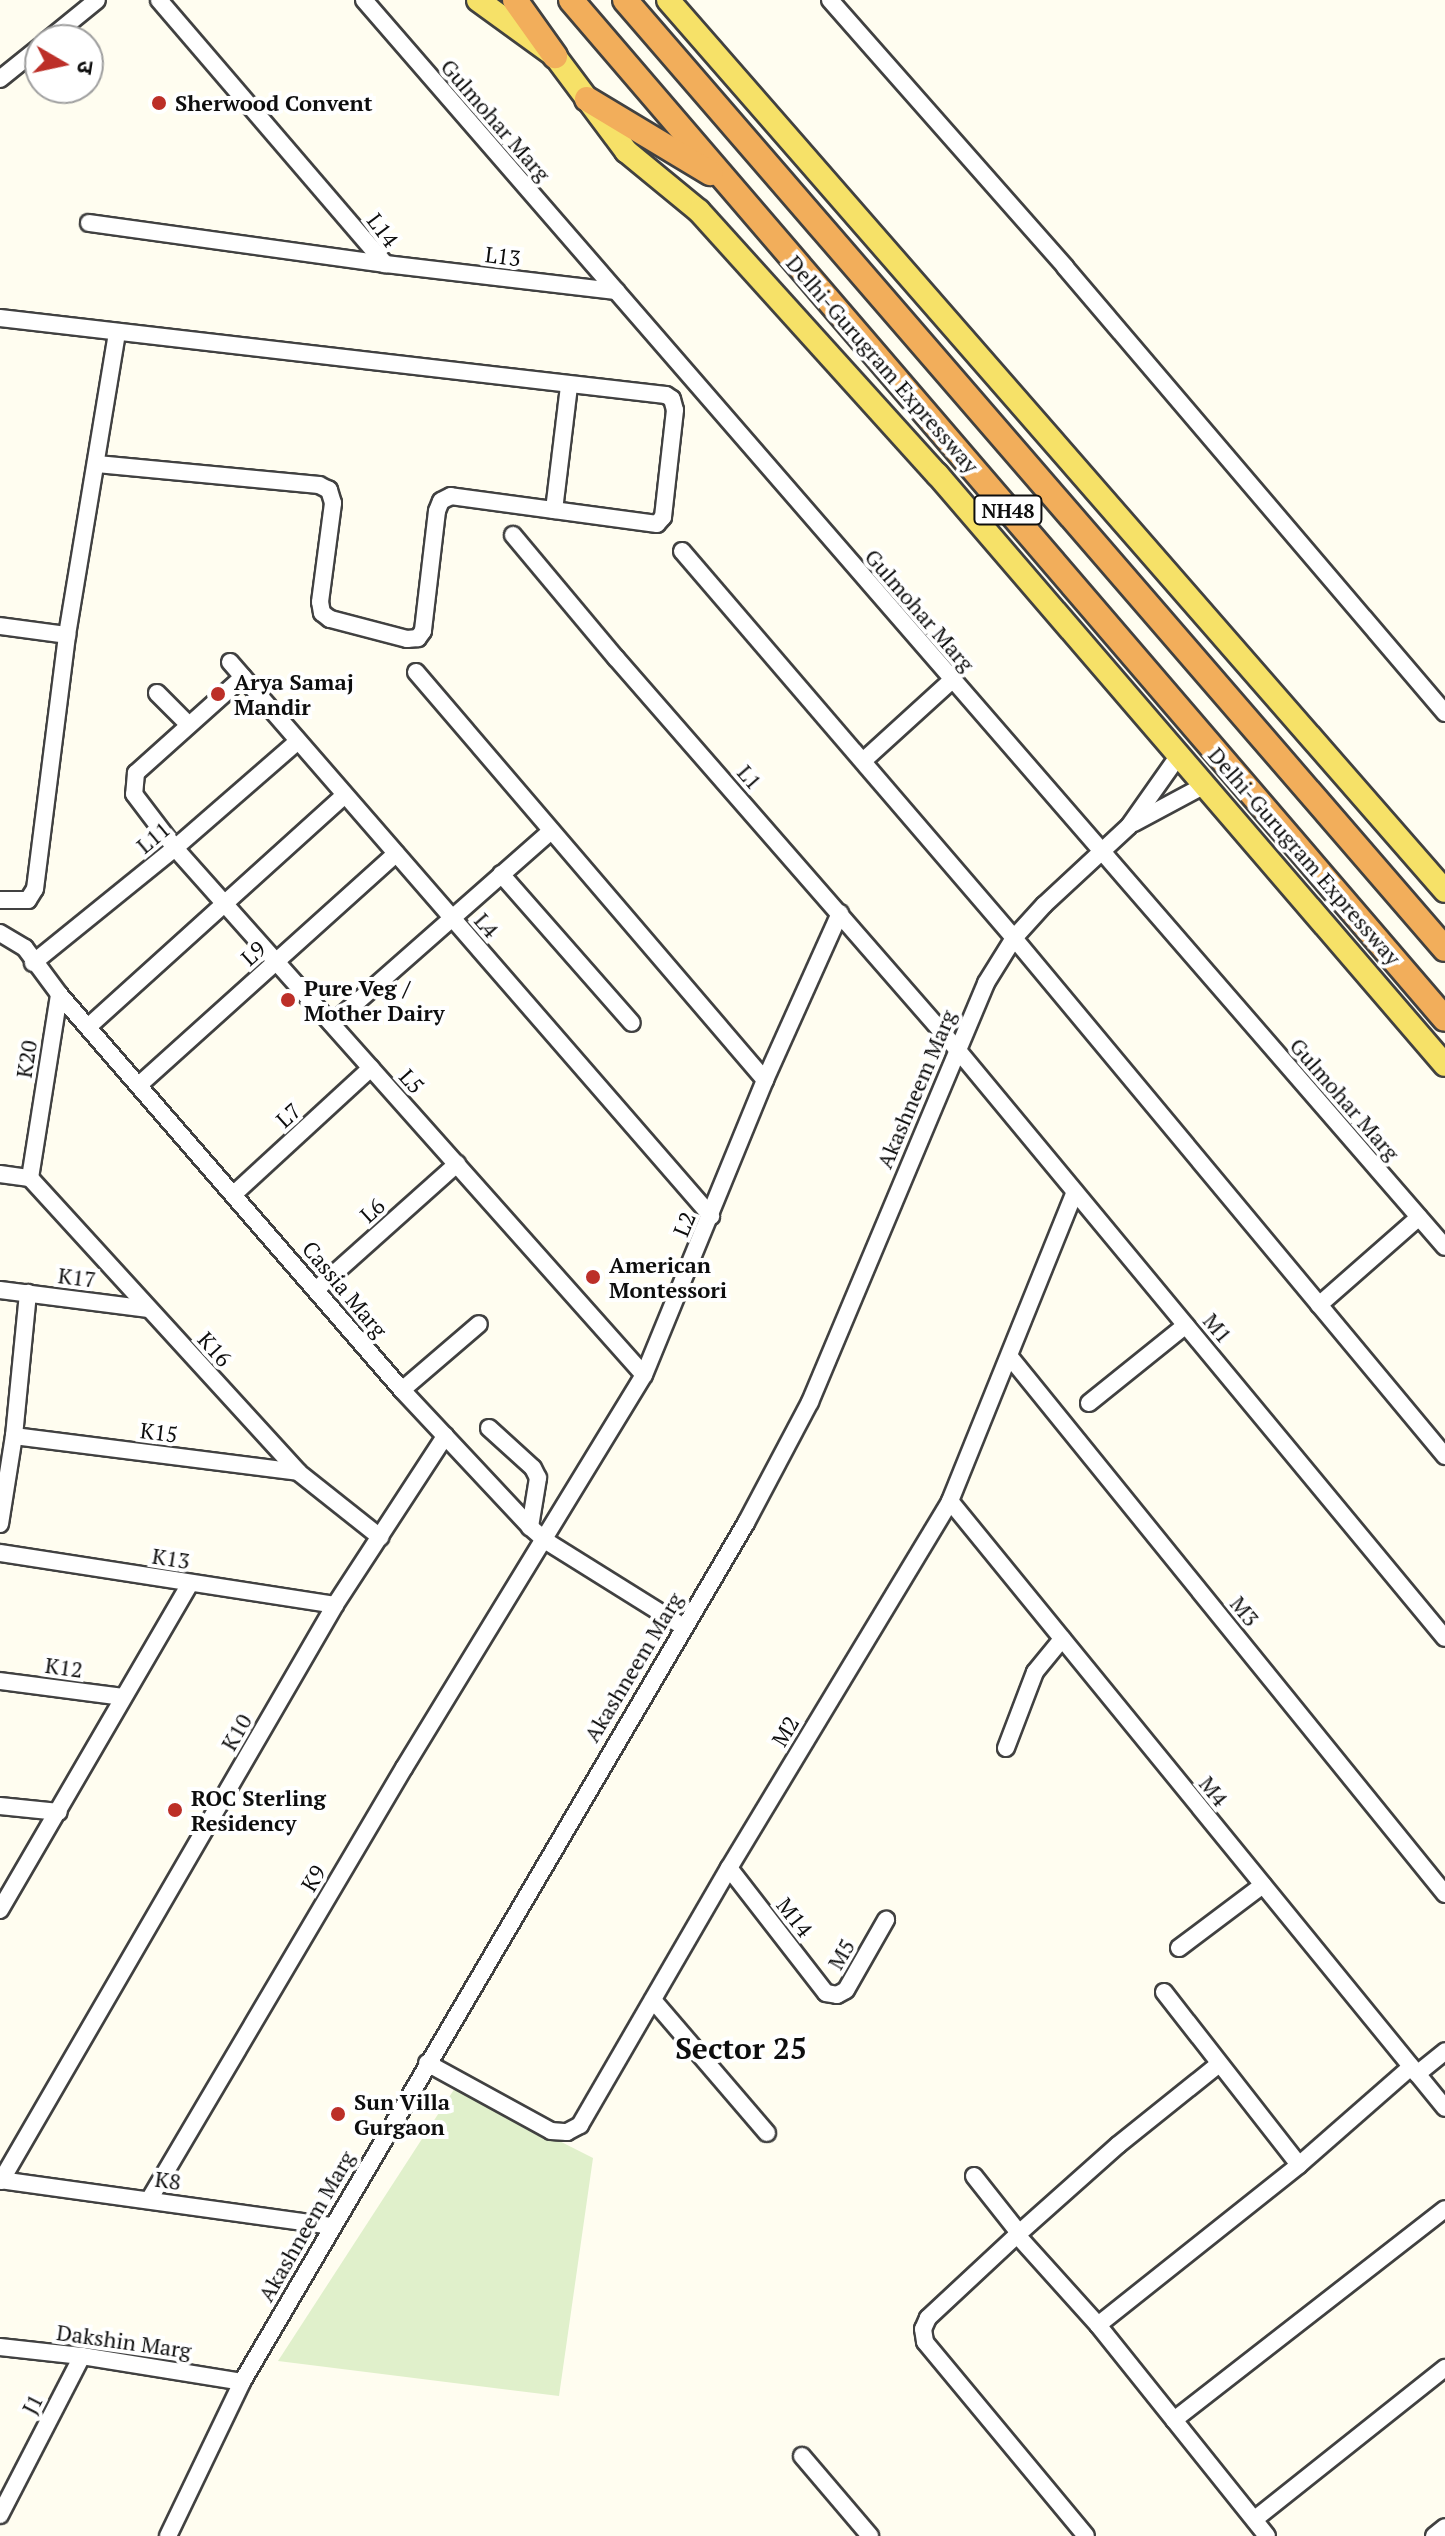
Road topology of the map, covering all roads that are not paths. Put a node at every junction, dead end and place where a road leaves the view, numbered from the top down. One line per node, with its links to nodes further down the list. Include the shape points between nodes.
1 (97, 0): 11 (street)
2 (159, 0): 19 (street, L14)
3 (364, 0): 20 (street, Gulmohar Marg)
4 (478, 0): 12 (main road)
5 (515, 0): 12 (highway)
6 (571, 0): 17 (highway, Delhi-Gurugram Expressway / NH48)
7 (625, 0): 13 (highway, Delhi-Gurugram Expressway / NH48)
8 (647, 0): 13 (highway)
9 (668, 0): 48 (main road)
10 (830, 0): 35 (street)
11 (68, 24)
12 (555, 56): 16 (main road)
13 (672, 56): 55 (highway, Delhi-Gurugram Expressway / NH48)
14 (24, 60): 15 (street)
15 (0, 79)
16 (587, 99): 17 (highway); 38 (main road, via 626,151 699,211 906,440)
17 (730, 185): 59 (highway, Delhi-Gurugram Expressway / NH48)
18 (89, 223): 19 (street, L14)
19 (385, 264): 20 (street, L13)
20 (616, 291): 33 (street, Gulmohar Marg)
21 (0, 318): 22 (street)
22 (117, 332): 23 (street); 24 (street)
23 (569, 386): 25 (street); 25 (street, via 672,399 663,517 648,525)
24 (97, 464): 25 (street, via 329,490 333,503 322,613 407,639 418,638 423,631 441,501 451,496); 29 (street)
25 (554, 510)
26 (513, 535): 51 (street, L1)
27 (682, 551): 39 (street)
28 (0, 626): 29 (street)
29 (67, 635): 49 (street, via 35,889 28,900)
30 (230, 662): 32 (street, L4)
31 (416, 672): 43 (street)
32 (243, 677): 36 (street, L5); 37 (street, L4)
33 (952, 680): 39 (street); 45 (street, Gulmohar Marg)
34 (157, 693): 36 (street)
35 (1445, 713)
36 (189, 725): 44 (street, L5, via 136,773 134,794)
37 (298, 741): 41 (street, L4); 44 (street, L11)
38 (1179, 755): 40 (main road); 42 (street, Akashneem Marg)
39 (863, 761): 54 (street)
40 (1205, 785): 42 (street, Akashneem Marg); 64 (main road)
41 (345, 795): 46 (street, L4); 50 (street)
42 (1129, 826): 45 (street, Akashneem Marg)
43 (551, 831): 47 (street); 66 (street)
44 (175, 848): 50 (street, L5); 57 (street, L11)
45 (1101, 853): 54 (street, Akashneem Marg); 74 (street, Gulmohar Marg)
46 (396, 854): 52 (street, L4); 56 (street, L9)
47 (501, 874): 52 (street); 60 (street)
48 (1445, 891)
49 (0, 900)
50 (224, 904): 56 (street, L5); 62 (street)
51 (840, 913): 63 (street, L1); 66 (street, L2)
52 (451, 918): 61 (street); 73 (street, L4)
53 (6, 935): 57 (street, Cassia Marg, via 25,948)
54 (1014, 938): 63 (street, Akashneem Marg); 79 (street)
55 (1445, 949)
56 (276, 962): 61 (street, L5); 67 (street, L9)
57 (33, 963): 58 (street, Cassia Marg)
58 (59, 994): 62 (street, Cassia Marg); 70 (street, K20)
59 (1445, 1019)
60 (632, 1023)
61 (332, 1024): 65 (street, L5)
62 (88, 1027): 67 (street, Cassia Marg)
63 (956, 1048): 71 (street, M1); 101 (street, Akashneem Marg, via 810,1402 746,1523)
64 (1445, 1065)
65 (371, 1068): 68 (street, L5); 72 (street, L7)
66 (765, 1080): 73 (street, L2)
67 (139, 1085): 72 (street, Cassia Marg)
68 (457, 1164): 76 (street, L6); 84 (street, L5)
69 (0, 1174): 70 (street)
70 (30, 1178): 80 (street, K16)
71 (1075, 1192): 82 (street, M1); 83 (street, M2)
72 (234, 1194): 76 (street, Cassia Marg)
73 (711, 1216): 84 (street, L2)
74 (1419, 1217): 75 (street, Gulmohar Marg); 79 (street)
75 (1445, 1247)
76 (317, 1289): 85 (street, Cassia Marg)
77 (0, 1290): 78 (street, K17)
78 (28, 1293): 80 (street, K17); 88 (street)
79 (1319, 1305): 90 (street)
80 (149, 1309): 92 (street, K16)
81 (479, 1324): 85 (street)
82 (1186, 1325): 86 (street); 102 (street, M1)
83 (1010, 1357): 93 (street, M2); 111 (street, M3)
84 (644, 1375): 97 (street, L2)
85 (402, 1390): 89 (street, Cassia Marg)
86 (1089, 1403)
87 (489, 1428): 95 (street, via 538,1478)
88 (14, 1436): 92 (street, K15); 94 (street)
89 (445, 1436): 95 (street, Cassia Marg); 96 (street, K10)
90 (1439, 1437): 91 (street)
91 (1445, 1456)
92 (298, 1472): 96 (street, K16)
93 (950, 1501): 103 (street, M4); 109 (street, M2)
94 (0, 1524)
95 (530, 1527): 97 (street, Cassia Marg)
96 (380, 1537): 100 (street, K10)
97 (546, 1541): 101 (street, Cassia Marg); 127 (street, K9, via 404,1768)
98 (0, 1553): 99 (street, K13)
99 (190, 1584): 100 (street, K13); 105 (street)
100 (335, 1605): 126 (street, K10)
101 (682, 1626): 119 (street, Akashneem Marg)
102 (1445, 1638)
103 (1062, 1639): 106 (street, via 1035,1672); 110 (street, M4)
104 (0, 1681): 105 (street, K12)
105 (123, 1697): 108 (street)
106 (1006, 1748)
107 (0, 1806): 108 (street)
108 (59, 1812): 112 (street)
109 (729, 1868): 116 (street, M14); 117 (street, M2)
110 (1263, 1885): 114 (street); 121 (street, M4)
111 (1445, 1894)
112 (0, 1910)
113 (886, 1920): 116 (street, M5, via 846,1990)
114 (1179, 1948)
115 (1164, 1992): 120 (street)
116 (826, 1993)
117 (653, 2000): 119 (street, M2, via 580,2125 567,2132 551,2131); 123 (street)
118 (1445, 2051): 121 (street)
119 (427, 2063): 129 (street, Akashneem Marg)
120 (1219, 2064): 124 (street); 130 (street)
121 (1414, 2070): 122 (street, M4); 124 (street)
122 (1445, 2108)
123 (767, 2133)
124 (1299, 2165): 131 (street)
125 (974, 2176): 130 (street)
126 (0, 2180): 127 (street, K8)
127 (149, 2200): 129 (street, K8)
128 (1445, 2209): 136 (street)
129 (331, 2226): 135 (street, Akashneem Marg)
130 (1018, 2234): 131 (street); 143 (street, via 928,2318 925,2342)
131 (1098, 2325): 136 (street)
132 (0, 2347): 133 (street, Dakshin Marg)
133 (82, 2356): 135 (street, Dakshin Marg); 138 (street, J1)
134 (1445, 2368): 139 (street)
135 (242, 2382): 141 (street, Akashneem Marg)
136 (1174, 2420): 139 (street)
137 (802, 2456): 142 (street)
138 (2, 2507)
139 (1255, 2519): 144 (street)
140 (1445, 2527): 145 (street)
141 (168, 2536)
142 (870, 2536)
143 (1086, 2536)
144 (1267, 2536)
145 (1434, 2536)

